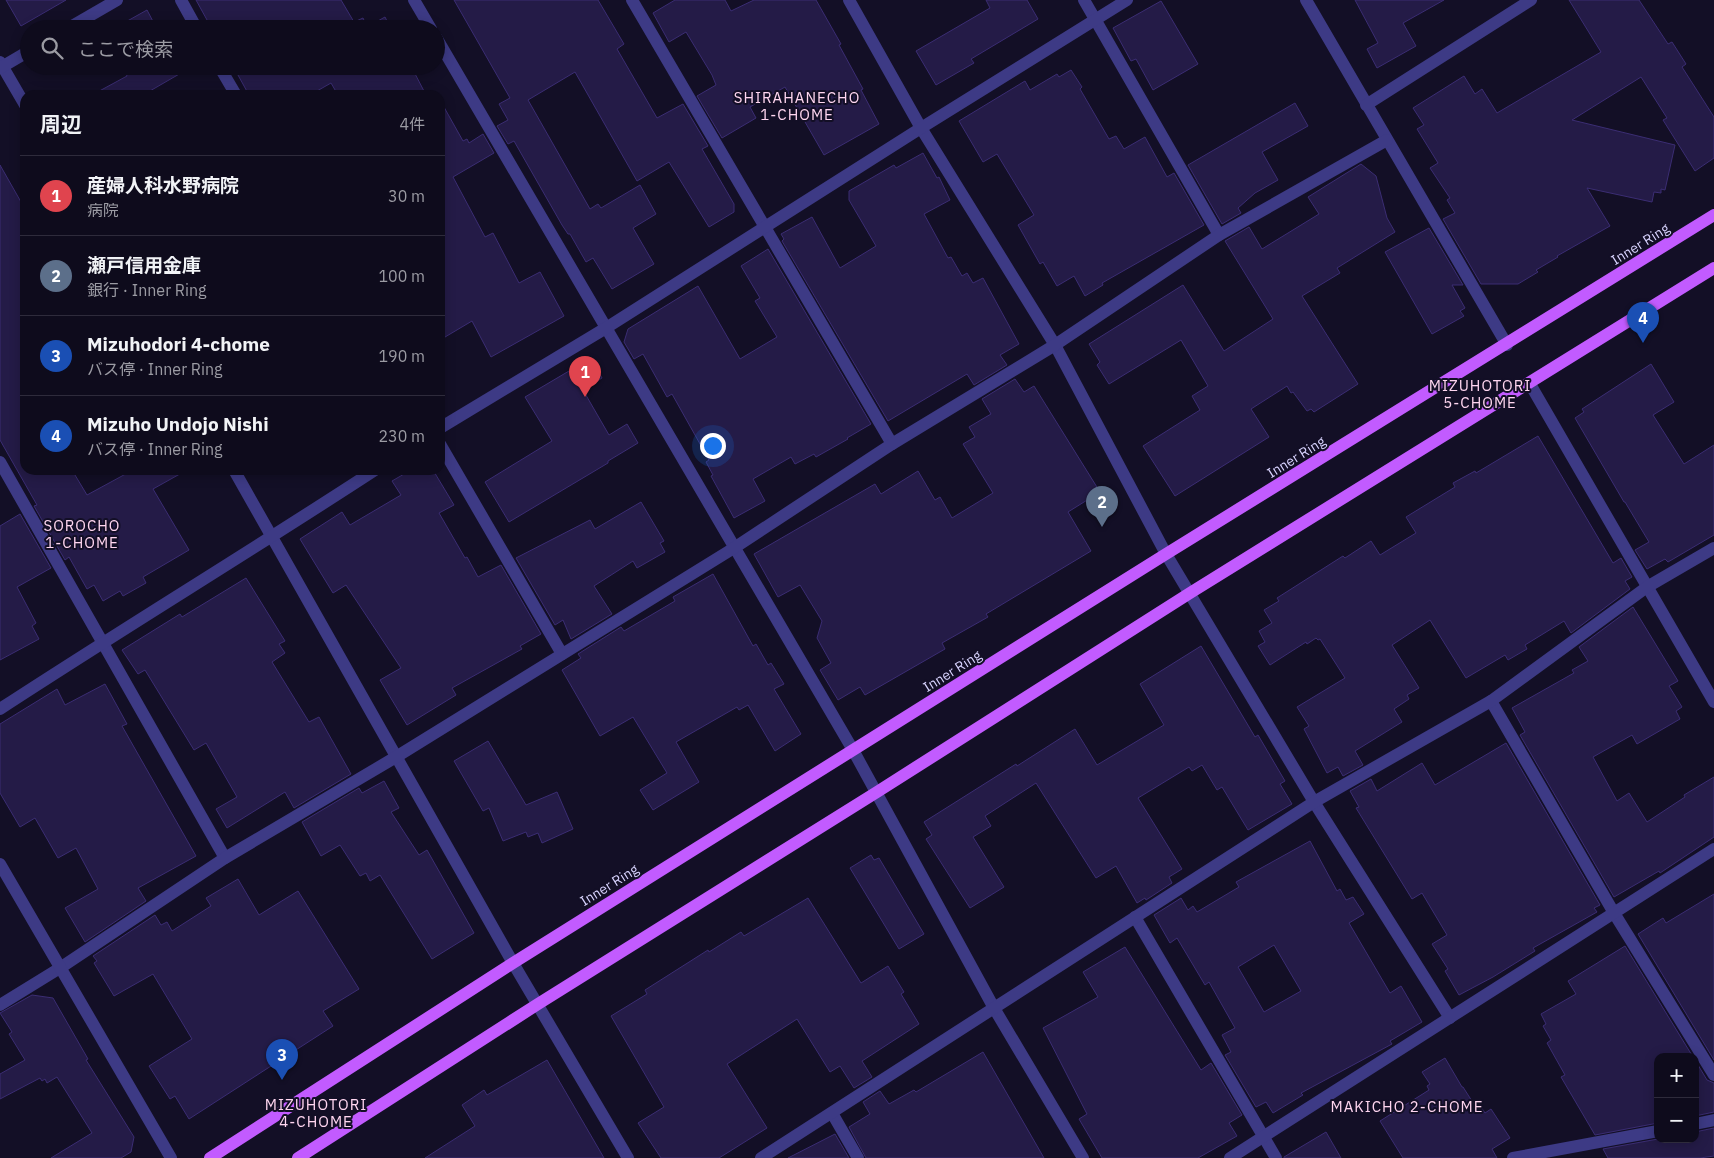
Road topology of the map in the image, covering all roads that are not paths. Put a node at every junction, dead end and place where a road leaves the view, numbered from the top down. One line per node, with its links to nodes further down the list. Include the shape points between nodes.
1 (117, 0): 10 (street)
2 (181, 0): 11 (street)
3 (414, 0): 12 (street)
4 (632, 0): 24 (street)
5 (849, 0): 21 (street)
6 (1084, 0): 13 (street)
7 (1127, 0): 13 (street)
8 (1306, 0): 20 (street)
9 (1531, 0): 20 (street)
10 (83, 20)
11 (193, 20)
12 (426, 20)
13 (1095, 20): 21 (street); 25 (street)
14 (445, 52): 27 (street)
15 (20, 56): 16 (street)
16 (1, 65): 19 (street)
17 (224, 75): 18 (street)
18 (233, 90)
19 (20, 97)
20 (1366, 105): 22 (street)
21 (921, 128): 24 (street); 28 (street)
22 (1387, 140): 25 (street); 29 (street)
23 (1714, 215): 29 (main road, Inner Ring)
24 (765, 227): 27 (street); 32 (street)
25 (1219, 235): 28 (street)
26 (1714, 268): 30 (main road)
27 (606, 328): 31 (street); 38 (street)
28 (1055, 345): 32 (street); 40 (street)
29 (1506, 345): 40 (main road, Inner Ring)
30 (1530, 384): 41 (street); 42 (main road)
31 (445, 425)
32 (892, 444): 38 (street)
33 (445, 453): 44 (street)
34 (0, 462): 43 (street)
35 (237, 475): 37 (street)
36 (367, 475): 37 (street)
37 (273, 537): 43 (street); 49 (street)
38 (734, 548): 44 (street); 48 (street)
39 (1714, 548): 41 (street)
40 (1166, 554): 42 (street); 48 (main road, Inner Ring)
41 (1647, 588): 45 (street); 46 (street)
42 (1190, 594): 50 (main road); 51 (street)
43 (102, 642): 47 (street); 53 (street)
44 (562, 654): 49 (street)
45 (1490, 701): 51 (street); 55 (street)
46 (1714, 702)
47 (0, 710)
48 (853, 750): 50 (street); 57 (main road, Inner Ring)
49 (396, 757): 53 (street); 57 (street)
50 (877, 792): 59 (main road); 61 (street)
51 (1314, 802): 56 (street); 62 (street)
52 (1714, 849): 55 (street)
53 (224, 858): 58 (street)
54 (0, 864): 58 (street)
55 (1614, 913): 62 (street); 63 (street)
56 (1136, 917): 61 (street); 68 (street)
57 (513, 962): 59 (street); 70 (main road, Inner Ring)
58 (60, 968): 60 (street); 69 (street)
59 (538, 1004): 71 (main road); 72 (street)
60 (0, 1005)
61 (994, 1008): 64 (street); 75 (street)
62 (1450, 1018): 68 (street)
63 (1714, 1075)
64 (832, 1113): 73 (street); 74 (street)
65 (1714, 1120): 66 (street)
66 (1699, 1123)
67 (1654, 1132): 78 (street)
68 (1263, 1137): 76 (street); 77 (street)
69 (171, 1158)
70 (210, 1158)
71 (298, 1158)
72 (628, 1158)
73 (761, 1158)
74 (858, 1158)
75 (1082, 1158)
76 (1230, 1158)
77 (1276, 1158)
78 (1513, 1158)

